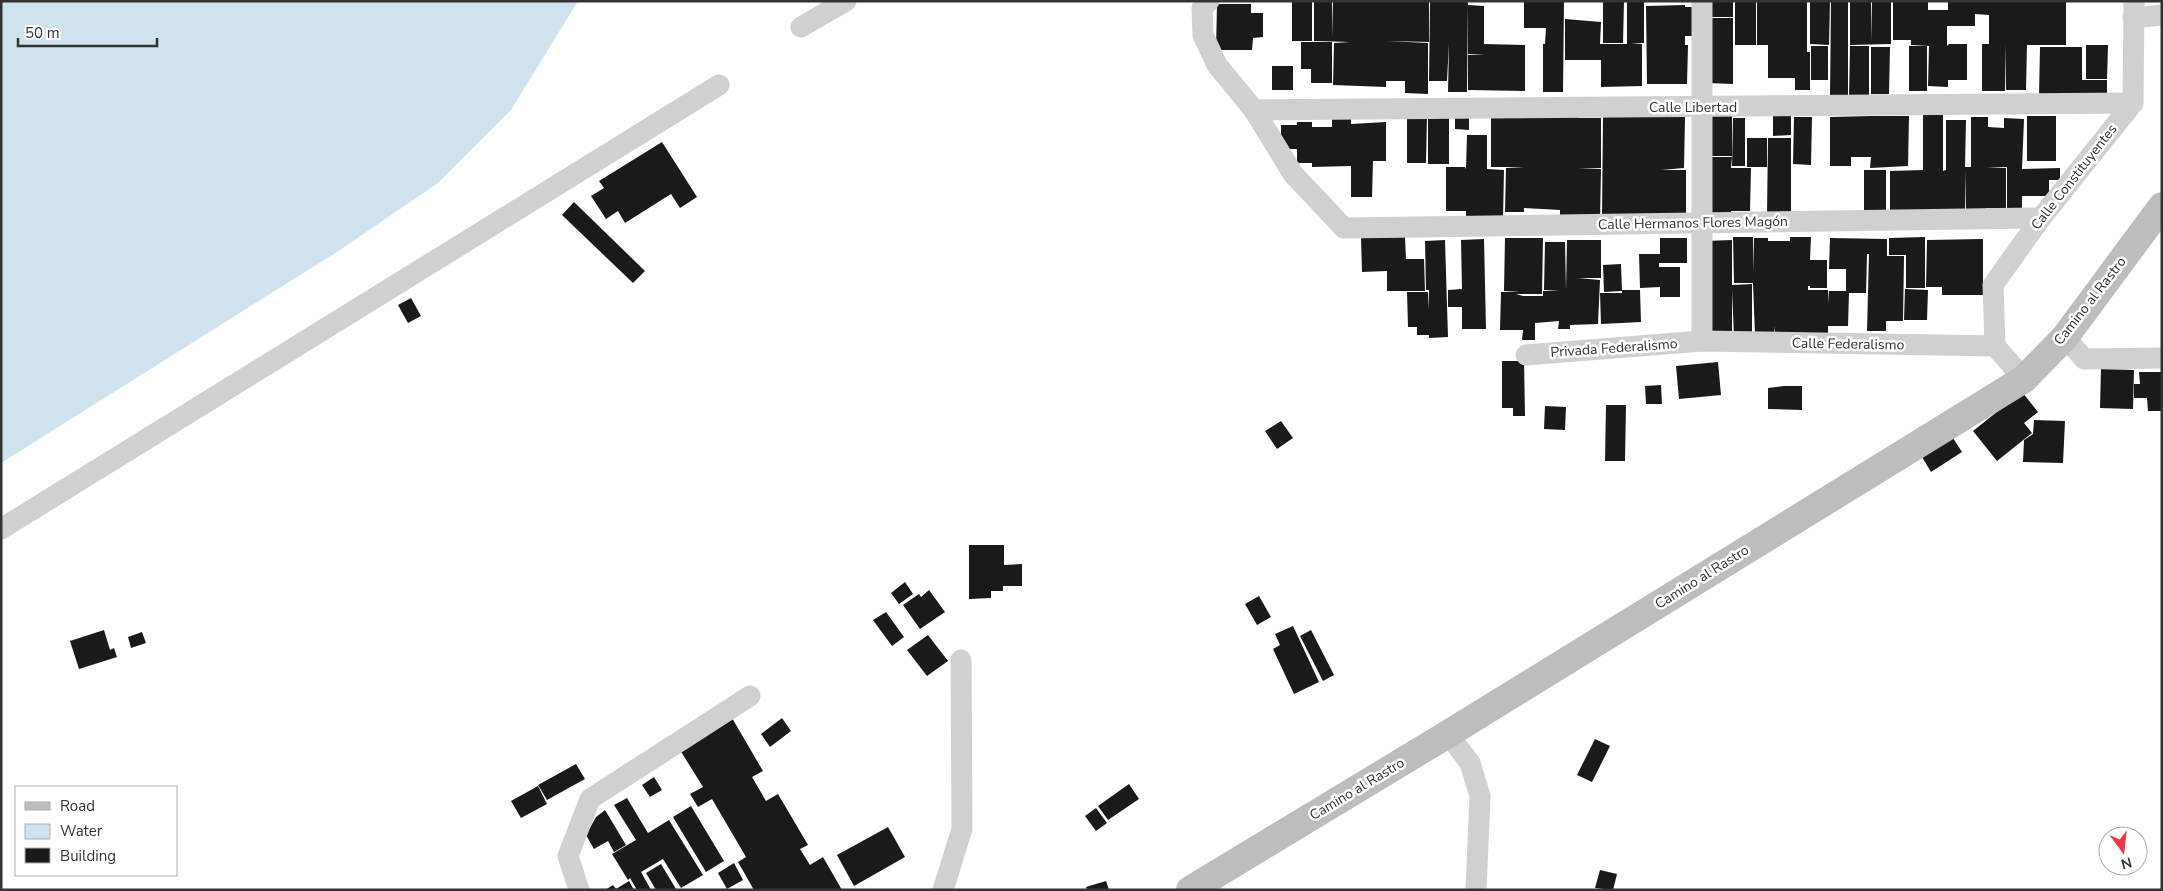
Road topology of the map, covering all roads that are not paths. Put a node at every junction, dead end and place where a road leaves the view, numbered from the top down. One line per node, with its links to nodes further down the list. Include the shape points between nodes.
1 (846, 1): 6 (street)
2 (1209, 1): 10 (street, via 1202,8 1203,35 1217,65)
3 (1702, 1): 9 (street)
4 (2133, 9): 5 (street); 8 (street)
5 (2162, 15)
6 (801, 27)
7 (718, 85): 20 (street)
8 (2132, 103): 9 (street, Calle Libertad); 12 (street, Calle Constituyentes)
9 (1702, 108): 10 (street, Calle Libertad); 13 (street)
10 (1254, 110): 13 (street, Calle Hermanos Flores Magón, via 1293,174 1344,228)
11 (2162, 206): 14 (street, Camino al Rastro)
12 (2041, 218): 13 (street, Calle Hermanos Flores Magón); 16 (street, Calle Constituyentes, via 1993,285)
13 (1702, 222): 15 (street)
14 (2065, 337): 18 (street, via 2084,359); 19 (street, Camino al Rastro)
15 (1702, 341): 16 (street, Calle Federalismo); 17 (street, Privada Federalismo)
16 (1994, 346): 19 (street)
17 (1526, 355)
18 (2162, 358)
19 (2024, 379): 23 (street, Camino al Rastro)
20 (1, 529)
21 (961, 660): 25 (street, via 962,829)
22 (750, 696): 24 (street, via 590,799 568,856)
23 (1448, 734): 26 (street, Camino al Rastro); 27 (street, via 1470,764 1480,796)
24 (579, 890)
25 (943, 890)
26 (1190, 890)
27 (1476, 890)

